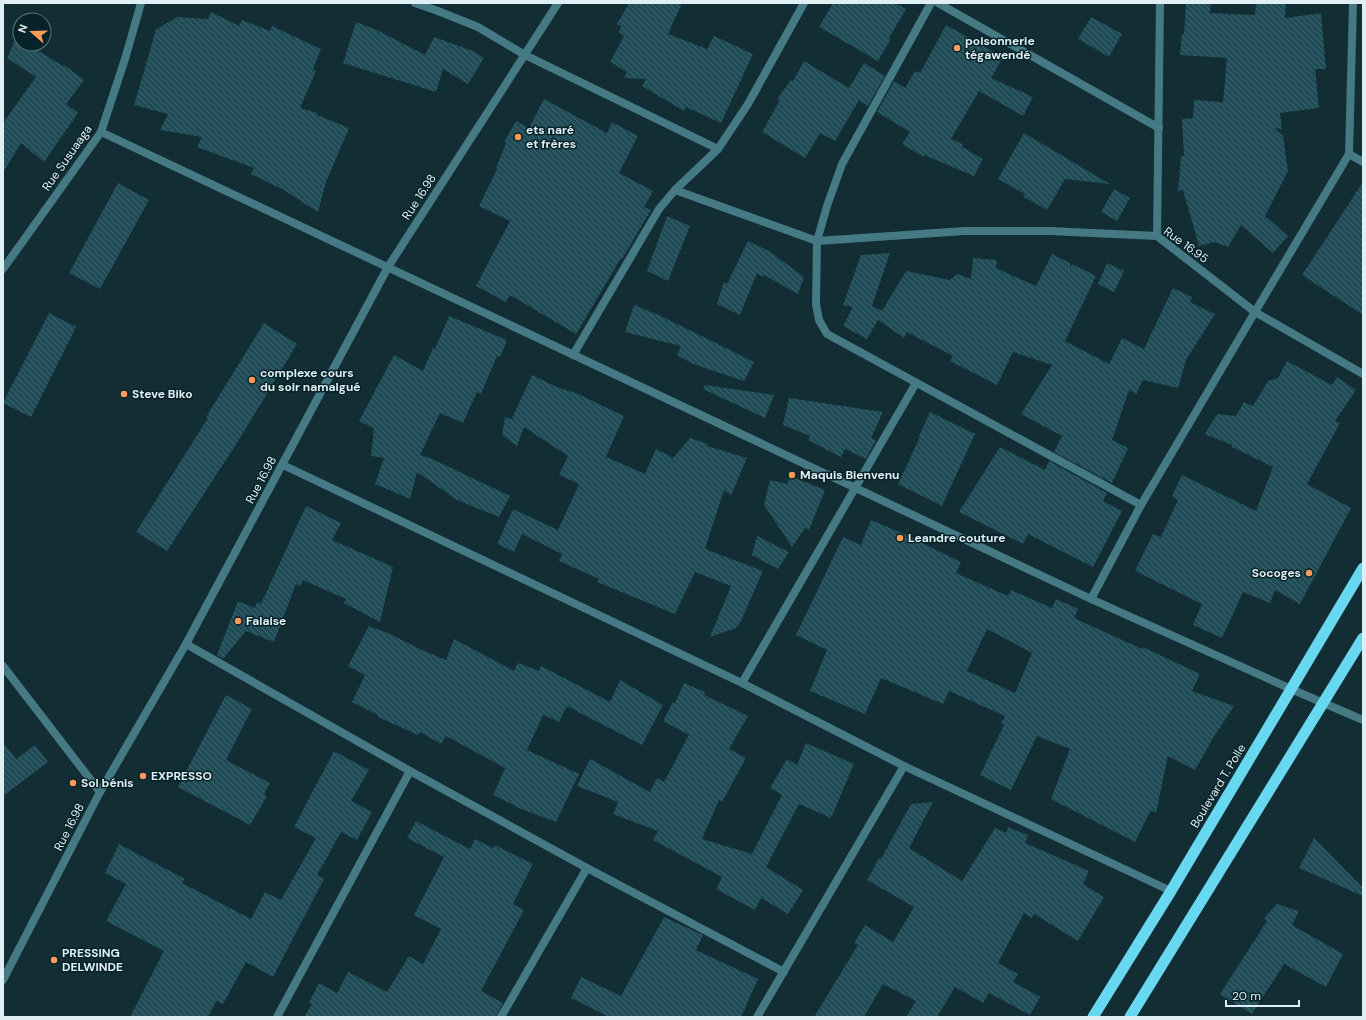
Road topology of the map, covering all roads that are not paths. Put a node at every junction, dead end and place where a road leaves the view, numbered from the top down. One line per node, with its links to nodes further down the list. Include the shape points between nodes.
1 (141, 3): 11 (street, Rue Susuaaga)
2 (415, 3): 9 (street, via 478,27)
3 (558, 3): 9 (street, Rue 16.98)
4 (804, 3): 12 (street, via 748,104)
5 (930, 3): 17 (street, via 842,164)
6 (938, 3): 10 (street)
7 (1160, 3): 10 (street)
8 (1353, 3): 13 (street)
9 (525, 55): 12 (street); 18 (street, Rue 16.98)
10 (1159, 128): 16 (street)
11 (102, 132): 18 (street); 19 (street, Rue Susuaaga)
12 (718, 149): 15 (street)
13 (1349, 154): 14 (street); 20 (street)
14 (1363, 162)
15 (675, 190): 17 (street); 21 (street, via 659,209)
16 (1157, 236): 17 (street, Rue 16.95, via 1050,231 965,231); 20 (street, Rue 16.95)
17 (818, 241): 23 (street, via 816,304 819,320 827,334)
18 (388, 267): 21 (street); 24 (street, Rue 16.98)
19 (3, 269)
20 (1255, 312): 22 (street, Rue 16.95); 26 (street)
21 (573, 355): 25 (street)
22 (1363, 374)
23 (916, 383): 25 (street); 26 (street)
24 (283, 465): 30 (street, Rue 16.98); 32 (street)
25 (855, 487): 28 (street); 32 (street)
26 (1141, 505): 28 (street)
27 (1363, 568): 33 (highway, Boulevard T. Polle)
28 (1091, 598): 33 (street)
29 (1363, 638): 34 (highway)
30 (186, 644): 37 (street); 38 (street, Rue 16.98)
31 (3, 666): 38 (street)
32 (742, 683): 36 (street)
33 (1291, 689): 34 (street); 40 (highway, Boulevard T. Polle)
34 (1324, 702): 35 (street); 47 (highway)
35 (1363, 720)
36 (904, 766): 40 (street); 41 (street)
37 (410, 771): 39 (street); 43 (street)
38 (100, 792): 42 (street, Rue 16.98)
39 (588, 868): 41 (street); 44 (street)
40 (1171, 890): 46 (highway, Boulevard T. Polle)
41 (784, 972): 45 (street)
42 (3, 980)
43 (277, 1017)
44 (501, 1017)
45 (757, 1017)
46 (1093, 1017)
47 (1130, 1017)

